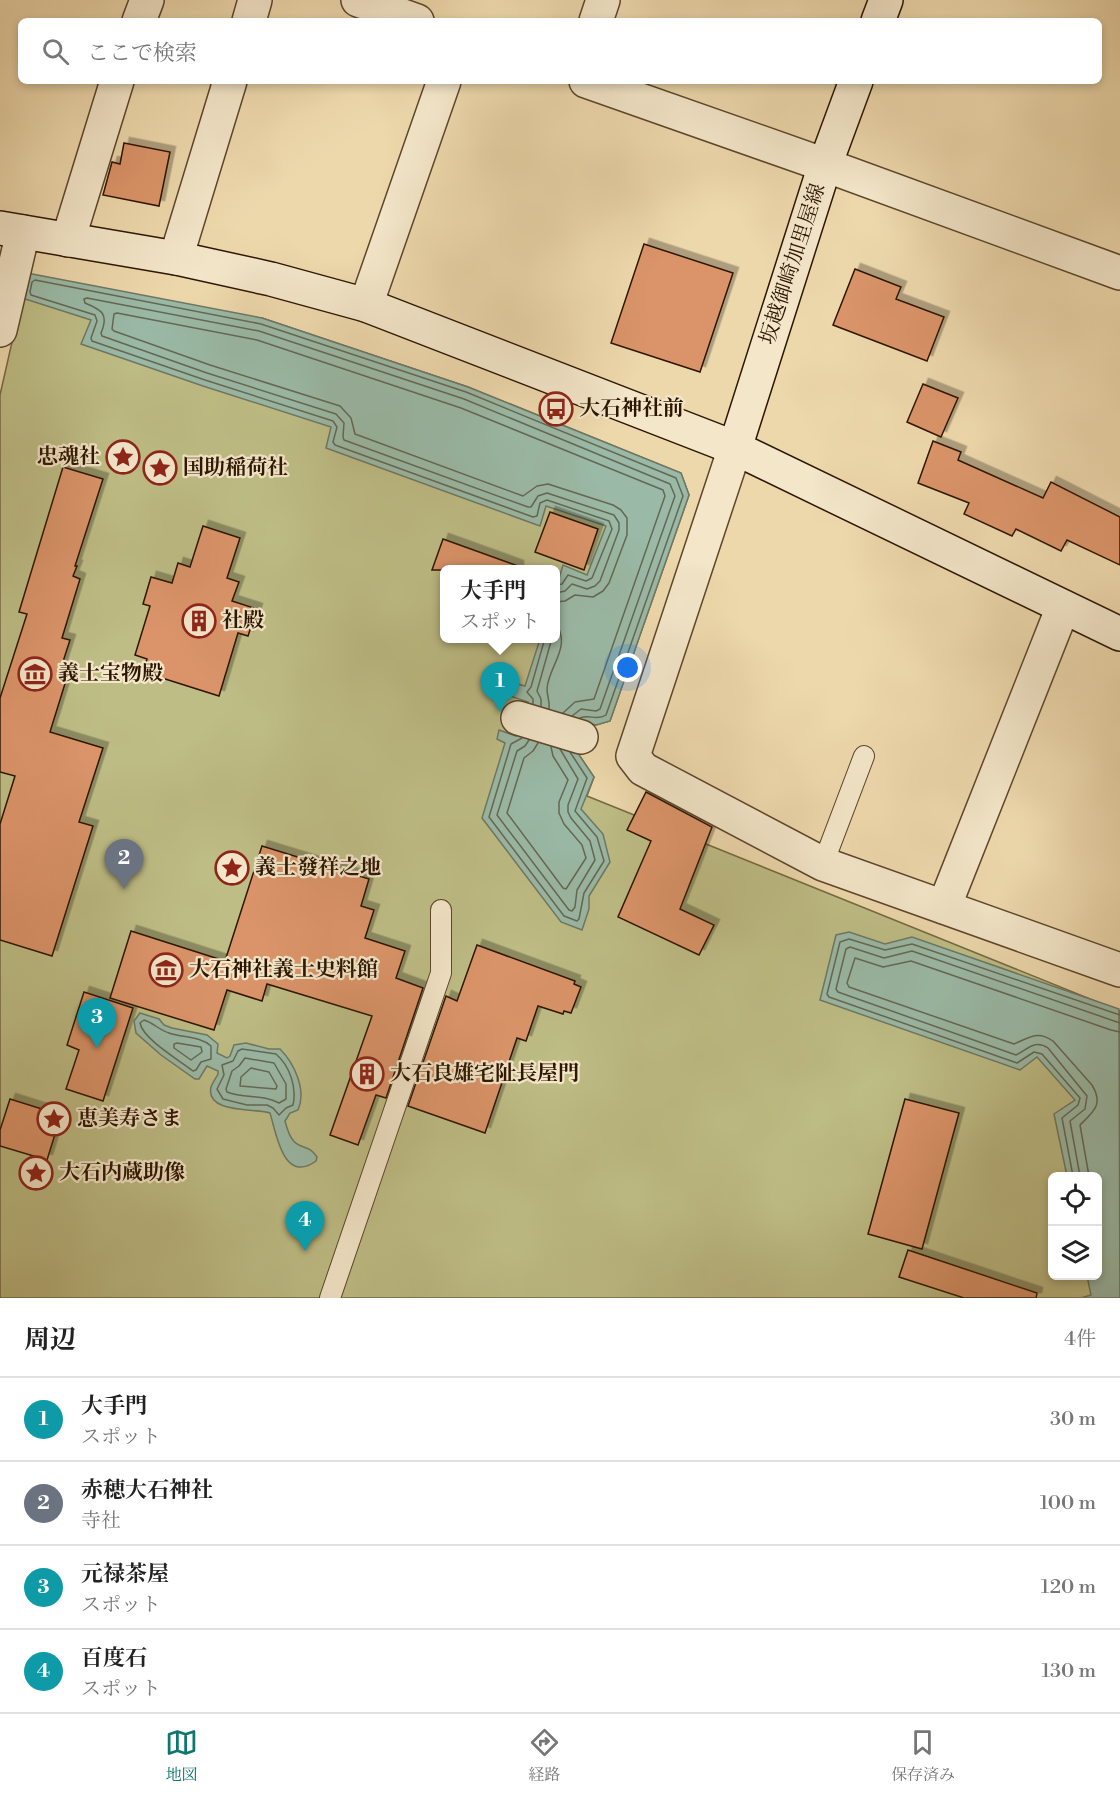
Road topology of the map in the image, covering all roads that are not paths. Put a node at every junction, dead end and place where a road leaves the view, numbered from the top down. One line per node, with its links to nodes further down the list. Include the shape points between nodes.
1 (147, 0): 6 (street)
2 (255, 0): 7 (street)
3 (358, 0): 8 (street)
4 (603, 0): 9 (street)
5 (886, 0): 10 (street)
6 (140, 18)
7 (250, 18)
8 (409, 18)
9 (597, 18)
10 (879, 18)
11 (116, 84): 18 (street)
12 (229, 84): 19 (street)
13 (443, 84): 21 (street)
14 (595, 84): 16 (street)
15 (855, 84): 16 (street, 坂越御崎加里屋線)
16 (825, 165): 20 (street); 23 (street, 坂越御崎加里屋線)
17 (12, 230): 18 (street); 22 (street)
18 (68, 240): 19 (street)
19 (176, 258): 21 (street)
20 (1120, 273)
21 (366, 305): 23 (street)
22 (0, 330)
23 (735, 448): 24 (street); 29 (street, 坂越御崎加里屋線, via 633,756 643,769)
24 (1063, 607): 25 (street); 30 (street)
25 (1120, 634)
26 (518, 717): 27 (street)
27 (581, 737)
28 (864, 756): 29 (lane)
29 (823, 864): 30 (street)
30 (944, 907): 32 (street)
31 (441, 910): 33 (lane, via 441,973)
32 (1120, 970)
33 (330, 1298)

